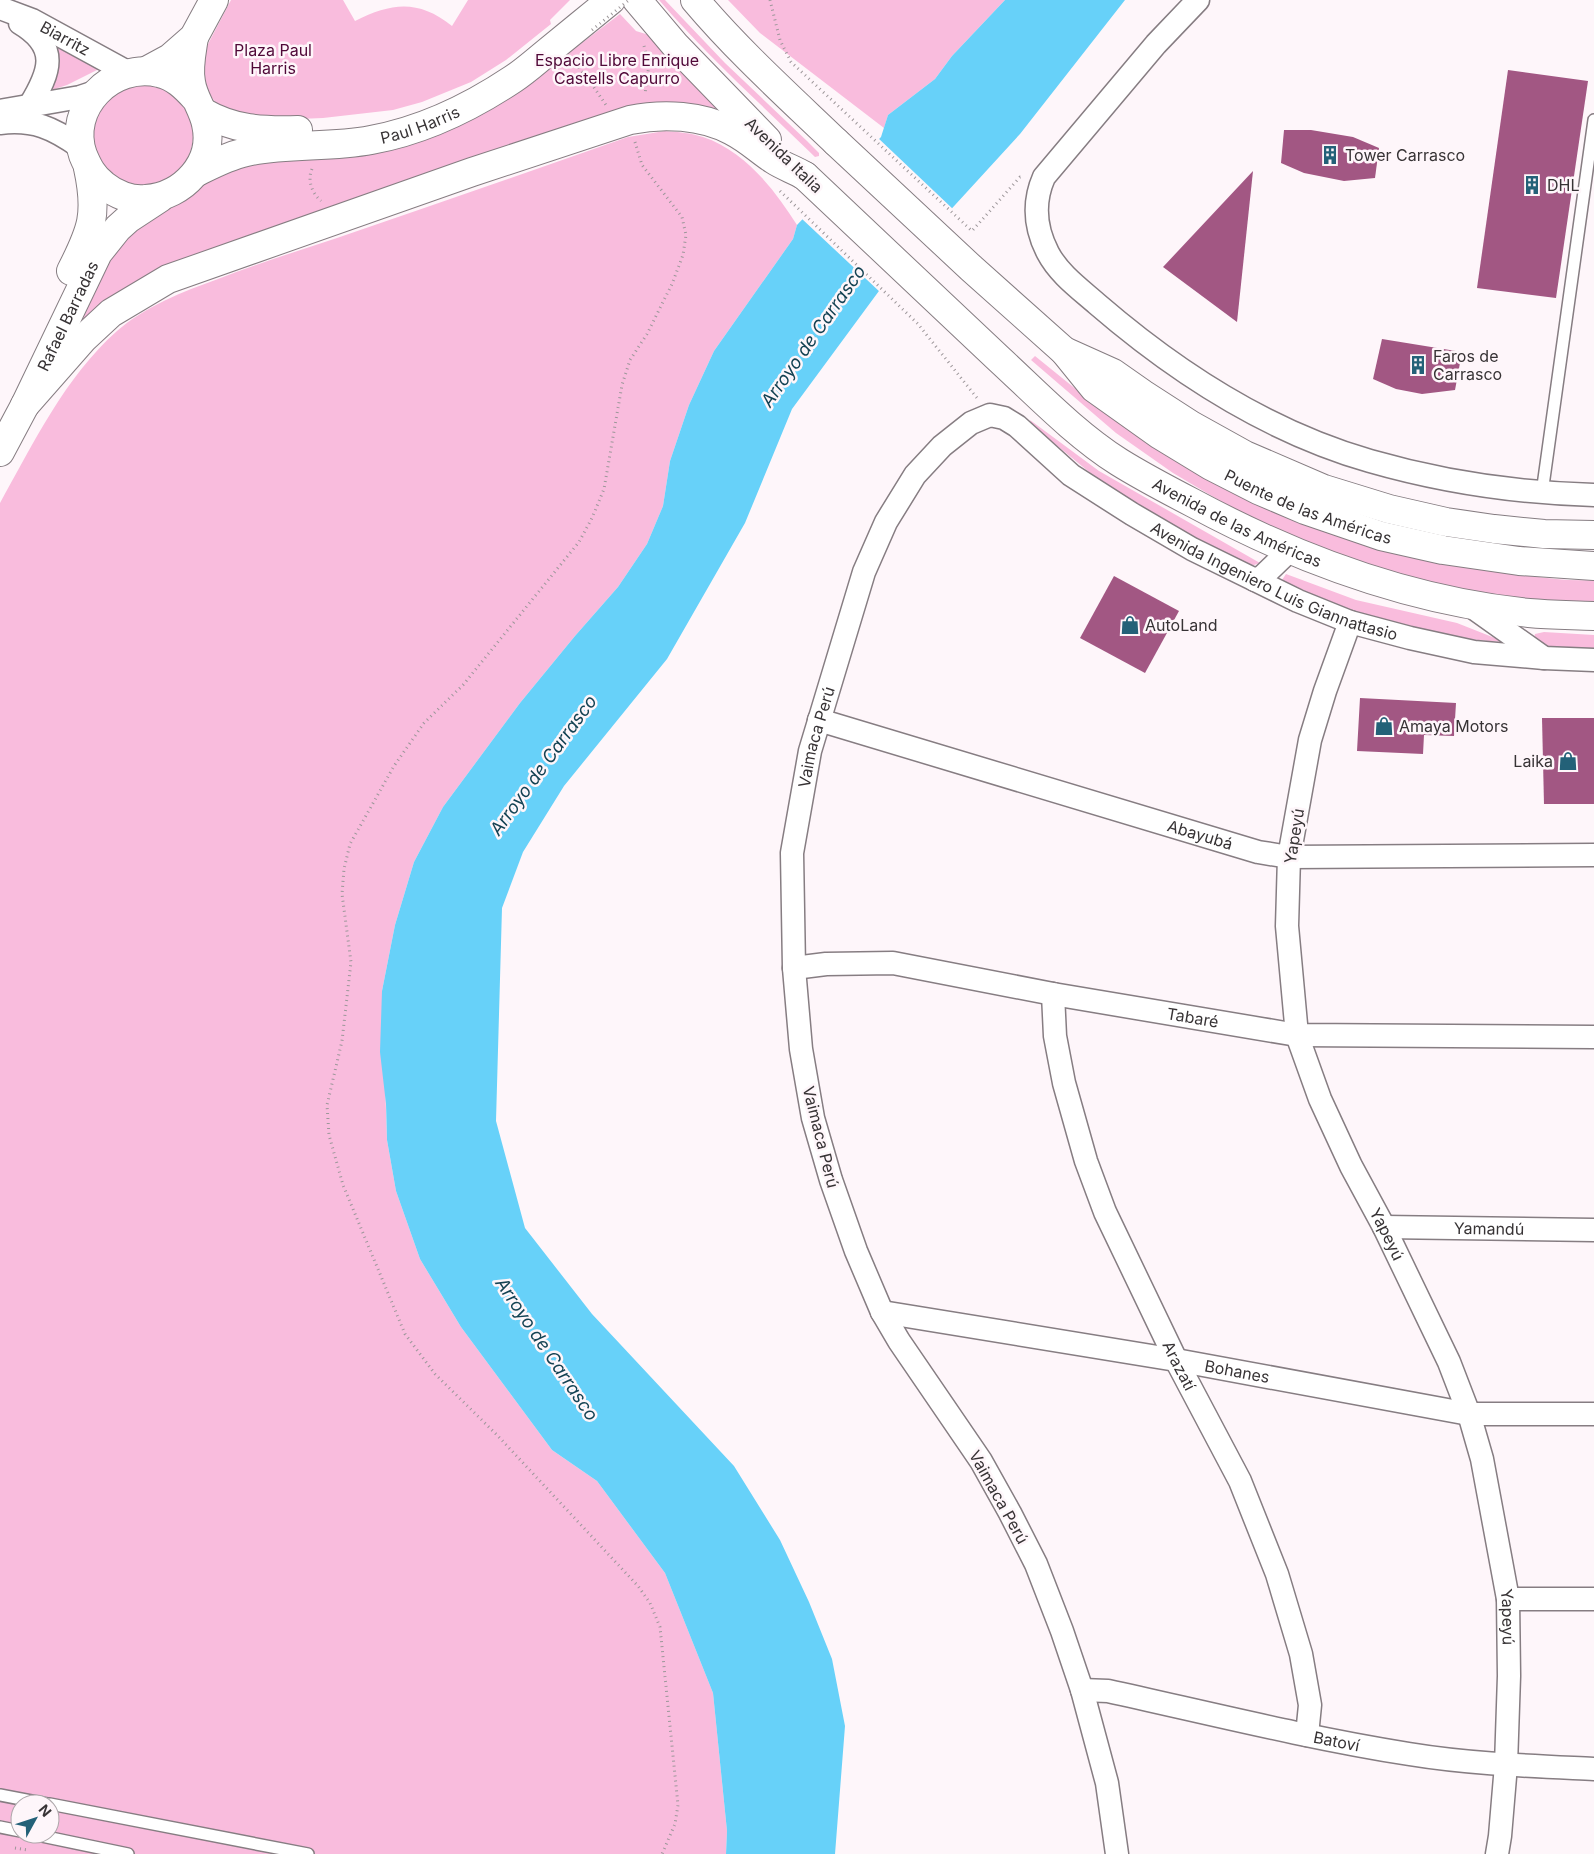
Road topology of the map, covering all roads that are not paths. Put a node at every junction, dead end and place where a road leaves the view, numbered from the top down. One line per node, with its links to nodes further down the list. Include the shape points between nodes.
1 (214, 0): 7 (main road, Rafael Barradas)
2 (695, 0): 20 (main road, via 719,28 836,142)
3 (1198, 0): 24 (street, via 1156,44 1044,177 1036,210 1048,254 1065,276 1164,357 1216,392 1311,441 1369,461 1428,476)
4 (623, 4): 6 (main road, Paul Harris); 17 (main road, Avenida Italia, via 675,45)
5 (1, 8): 8 (street, Biarritz); 10 (street, Biarritz, via 33,32 47,55 44,80)
6 (586, 16): 11 (main road, Paul Harris, via 482,85 449,102 409,116 332,130 267,130 240,128 219,121); 16 (main road, Paul Harris, via 515,78 457,111 415,128 372,140 332,146 244,152 223,158)
7 (194, 37): 8 (main road, Rafael Barradas, via 170,58); 11 (main road, Rafael Barradas, via 190,82)
8 (137, 72): 9 (main road, Rafael Barradas, via 110,80); 11 (main road, via 160,73 174,79 186,87)
9 (95, 92): 10 (street); 15 (main road, Rafael Barradas, via 79,128)
10 (30, 105): 12 (street)
11 (199, 105): 16 (main road, Rafael Barradas, via 207,127 207,142 204,158)
12 (0, 111)
13 (1594, 120): 24 (lane)
14 (0, 123): 15 (street, via 37,123 54,130)
15 (84, 158): 18 (main road, Rafael Barradas, via 98,181 111,191 127,198); 21 (main road, Rafael Barradas, via 93,192 90,230)
16 (196, 172): 18 (main road, Rafael Barradas, via 187,183)
17 (805, 176): 19 (main road, Avenida Italia); 21 (main road, via 774,160 731,130 700,119 620,116 168,279 111,313)
18 (160, 198): 21 (main road, Rafael Barradas, via 128,219 98,253)
19 (938, 303): 27 (main road, Avenida de las Américas, via 1079,432 1118,462 1244,530)
20 (1064, 351): 26 (main road, via 1113,372 1192,426 1245,455 1324,489 1446,522 1544,534); 28 (main road, Puente de las Américas, via 1094,388 1160,435 1211,466 1305,510 1353,528 1443,550 1519,561)
21 (12, 409): 23 (main road, Rafael Barradas)
22 (990, 415): 29 (street, Avenida Ingeniero Luis Giannattasio, via 1004,418 1017,426 1071,475 1132,514); 35 (street, Vaimaca Perú, via 971,423 942,446 915,475 886,522 864,572)
23 (0, 452)
24 (1542, 492): 25 (street)
25 (1594, 495)
26 (1594, 535)
27 (1290, 550): 29 (street); 30 (main road, Avenida de las Américas, via 1367,579)
28 (1594, 566)
29 (1255, 580): 32 (street, Avenida Ingeniero Luis Giannattasio)
30 (1467, 604): 31 (main road, Avenida de las Américas, via 1529,613); 33 (street)
31 (1594, 616)
32 (1350, 622): 33 (street, Avenida Ingeniero Luis Giannattasio, via 1474,652); 37 (street, Yapeyú, via 1310,740)
33 (1544, 658): 34 (street, Avenida Ingeniero Luis Giannattasio)
34 (1594, 660)
35 (819, 720): 37 (street, Abayubá, via 1258,852); 38 (street, Vaimaca Perú, via 810,751 792,853)
36 (1594, 855): 37 (street, Abayubá)
37 (1289, 856): 40 (street, Yapeyú, via 1287,926)
38 (794, 968): 39 (street, Tabaré, via 893,962); 44 (street, Vaimaca Perú, via 801,1049 813,1118 856,1251)
39 (1053, 994): 40 (street, Tabaré); 45 (street, Arazatí, via 1055,1036 1064,1082 1086,1161 1105,1212)
40 (1297, 1035): 41 (street, Tabaré); 42 (street, Yapeyú, via 1320,1099)
41 (1594, 1037)
42 (1384, 1228): 43 (street, Yamandú); 46 (street, Yapeyú, via 1449,1362)
43 (1594, 1230)
44 (882, 1312): 45 (street, Bohanes); 50 (street, Vaimaca Perú, via 981,1461 1010,1513 1036,1564)
45 (1176, 1360): 46 (street, Bohanes); 51 (street, Arazatí, via 1240,1481 1277,1574 1301,1654 1310,1705)
46 (1469, 1414): 47 (street, Bohanes); 48 (street, Yapeyú, via 1482,1459)
47 (1594, 1414)
48 (1508, 1598): 49 (street); 52 (street, Yapeyú)
49 (1594, 1599)
50 (1082, 1690): 51 (street, Batoví, via 1108,1691); 58 (street, Vaimaca Perú, via 1107,1783)
51 (1307, 1736): 52 (street, Batoví, via 1410,1754)
52 (1506, 1765): 53 (street, Batoví); 59 (street, Yapeyú)
53 (1594, 1769)
54 (60, 1806): 57 (lane)
55 (60, 1840): 56 (lane)
56 (128, 1854)
57 (308, 1854)
58 (1117, 1854)
59 (1497, 1854)

